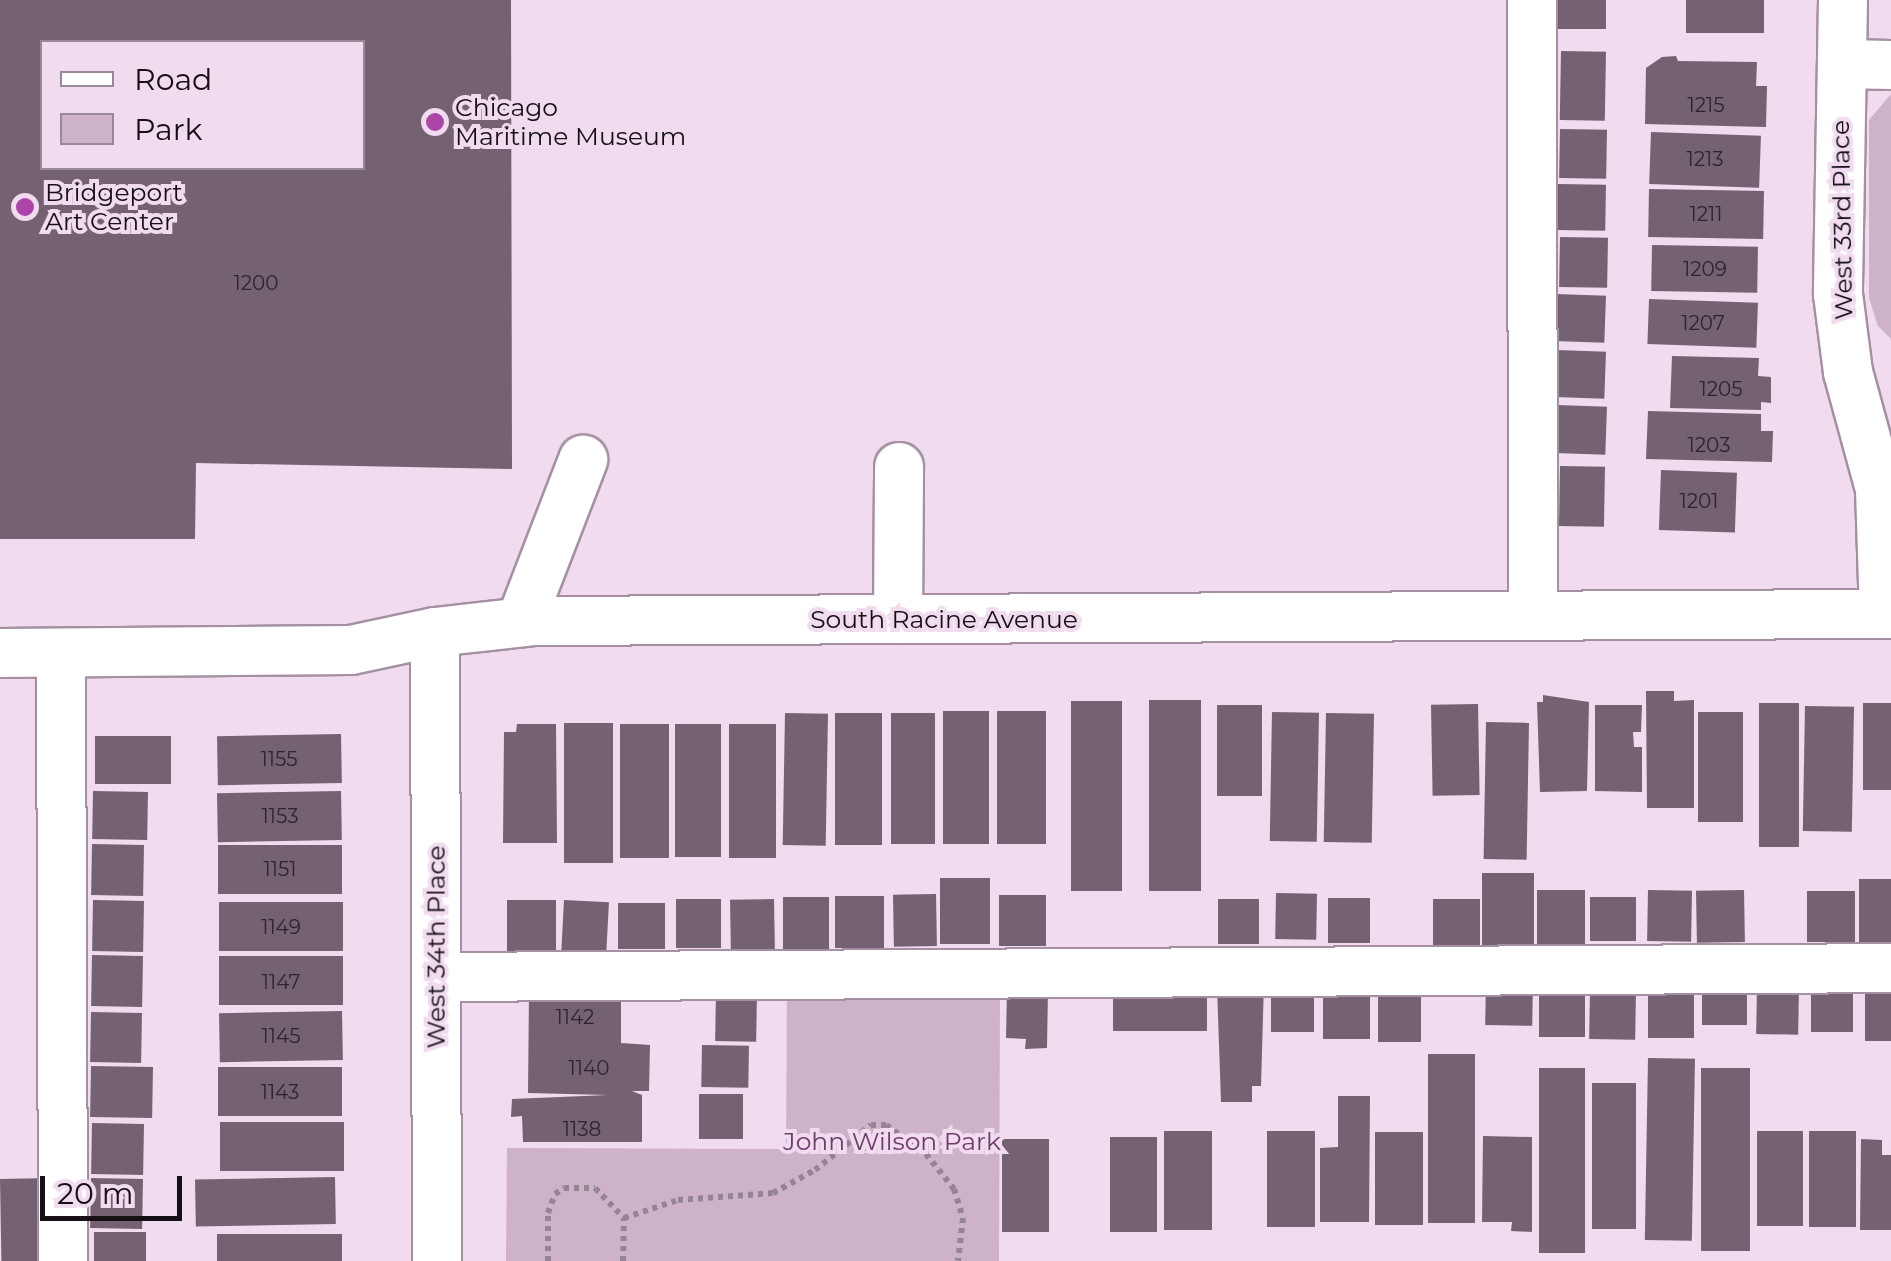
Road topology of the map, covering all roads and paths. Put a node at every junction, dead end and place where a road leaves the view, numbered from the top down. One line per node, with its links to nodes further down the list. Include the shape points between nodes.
1 (1532, 0): 9 (street)
2 (1842, 0): 3 (street, West 33rd Place)
3 (1842, 64): 4 (street); 5 (street, West 33rd Place, via 1838,294)
4 (1891, 64)
5 (1870, 372): 8 (street, West 33rd Place)
6 (583, 460): 11 (street)
7 (899, 467): 10 (street)
8 (1888, 614): 9 (street, South Racine Avenue)
9 (1533, 616): 10 (street, South Racine Avenue)
10 (898, 619): 11 (street, South Racine Avenue)
11 (521, 621): 12 (street, South Racine Avenue)
12 (435, 632): 13 (street, South Racine Avenue, via 351,650); 16 (street, West 34th Place)
13 (61, 653): 14 (street, South Racine Avenue); 18 (street)
14 (0, 654)
15 (1891, 968): 16 (street)
16 (436, 978): 19 (street, West 34th Place)
17 (624, 1218): 20 (path, via 595,1188 564,1188 548,1213); 21 (path); 22 (path, via 678,1200 773,1192 815,1170 871,1125 886,1125 926,1154 954,1189 963,1218)
18 (63, 1261)
19 (437, 1261)
20 (548, 1261)
21 (624, 1261)
22 (958, 1261)

